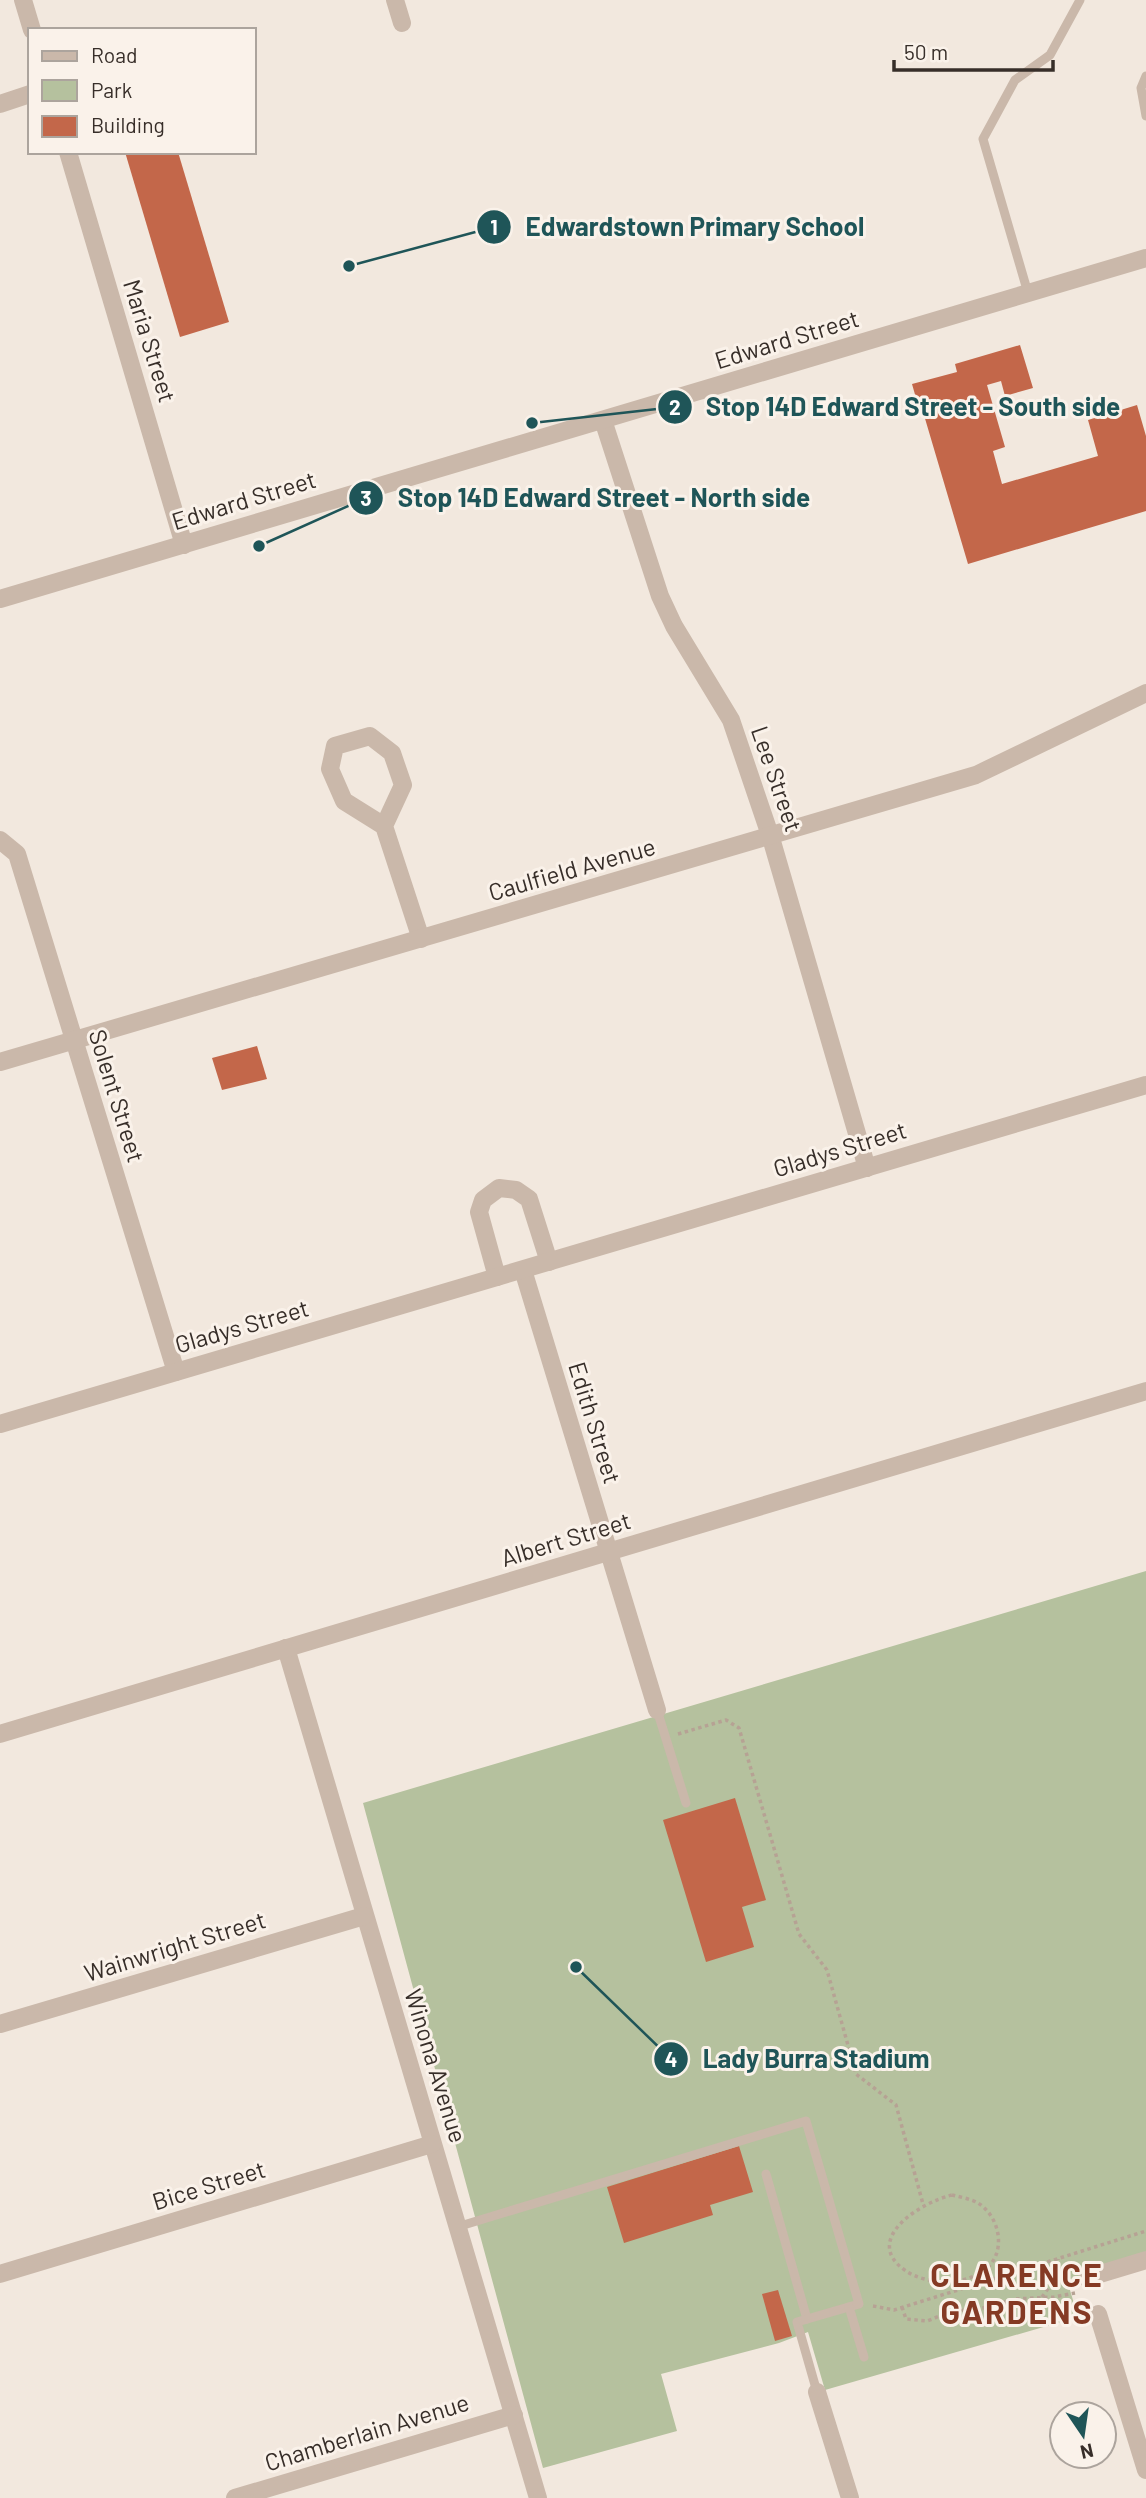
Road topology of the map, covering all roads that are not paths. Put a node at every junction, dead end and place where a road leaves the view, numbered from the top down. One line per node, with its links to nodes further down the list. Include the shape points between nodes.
1 (23, 0): 5 (street)
2 (395, 0): 4 (street)
3 (1080, 0): 12 (lane, via 1050,55 1015,80 983,139)
4 (402, 23)
5 (31, 28)
6 (1146, 76): 9 (lane, via 1140,88)
7 (28, 95): 8 (street)
8 (0, 104)
9 (1146, 116)
10 (69, 154): 14 (street, Maria Street)
11 (1146, 258): 12 (street, Edward Street)
12 (1028, 293): 13 (street, Edward Street)
13 (603, 420): 14 (street, Edward Street); 18 (street, Lee Street, via 660,596 730,720)
14 (184, 545): 15 (street, Edward Street)
15 (0, 599)
16 (1146, 693): 18 (street, Caulfield Avenue, via 976,775)
17 (384, 826): 17 (street, via 403,785 392,752 370,736 335,746 330,769 344,801); 20 (street)
18 (771, 838): 20 (street, Caulfield Avenue); 24 (street, Lee Street)
19 (0, 840): 21 (street, Solent Street, via 18,854)
20 (421, 939): 21 (street, Caulfield Avenue)
21 (73, 1040): 22 (street, Caulfield Avenue); 28 (street, Solent Street)
22 (0, 1062)
23 (1146, 1085): 24 (street, Gladys Street)
24 (867, 1168): 25 (street, Gladys Street)
25 (549, 1262): 26 (street, Gladys Street); 27 (street, via 529,1199 516,1190 499,1188 483,1200 479,1212)
26 (523, 1270): 27 (street, Gladys Street); 31 (street, Edith Street)
27 (497, 1277): 28 (street, Gladys Street)
28 (176, 1372): 30 (street, Gladys Street)
29 (1146, 1391): 31 (street, Albert Street)
30 (0, 1424)
31 (607, 1553): 32 (street, Albert Street); 33 (street, Edith Street)
32 (286, 1648): 34 (street, Albert Street); 36 (street, Winona Avenue)
33 (657, 1710): 35 (lane)
34 (0, 1734)
35 (686, 1803)
36 (364, 1916): 37 (street, Wainwright Street); 38 (street, Winona Avenue)
37 (0, 2024)
38 (432, 2144): 40 (street, Winona Avenue); 42 (street, Bice Street)
39 (766, 2174): 46 (lane)
40 (457, 2227): 44 (lane, via 806,2121); 49 (street, Winona Avenue)
41 (1146, 2260): 43 (street)
42 (0, 2274)
43 (1083, 2285)
44 (854, 2305): 46 (lane); 47 (lane)
45 (1098, 2314): 50 (street)
46 (807, 2319): 48 (lane, via 797,2322)
47 (864, 2357)
48 (817, 2392): 53 (street)
49 (514, 2415): 51 (street, Chamberlain Avenue); 52 (street, Winona Avenue)
50 (1146, 2470)
51 (235, 2498)
52 (538, 2498)
53 (849, 2498)

